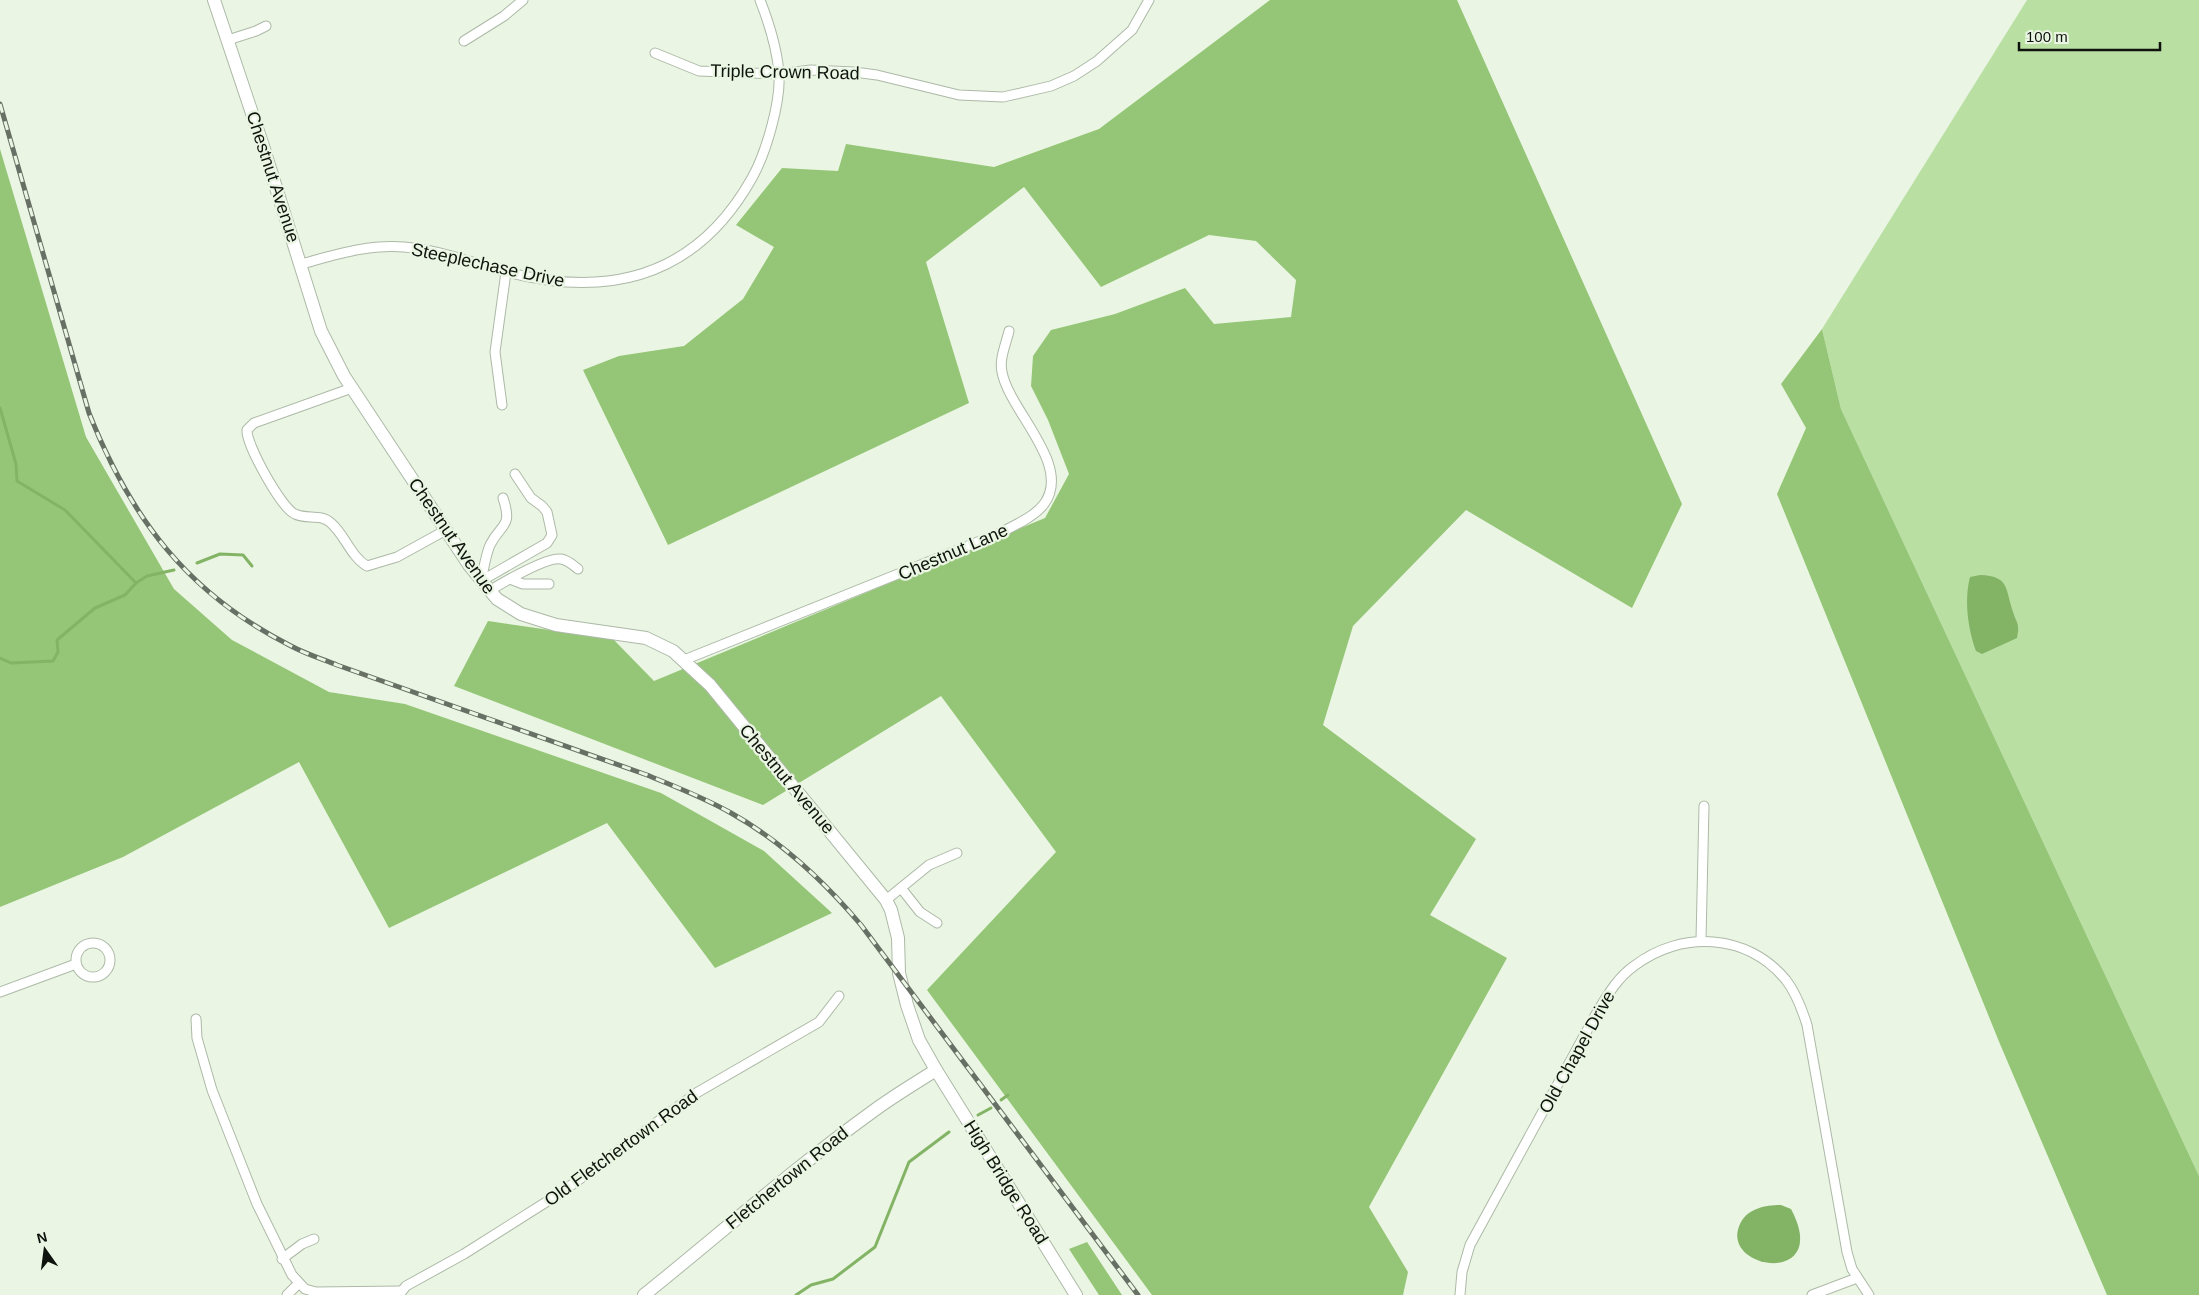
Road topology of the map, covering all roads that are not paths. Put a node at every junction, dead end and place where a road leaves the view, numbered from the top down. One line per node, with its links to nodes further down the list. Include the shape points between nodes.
1 (214, 0): 6 (street, Chestnut Avenue)
2 (523, 0): 7 (street)
3 (760, 0): 9 (street, Steeplechase Drive)
4 (1149, 0): 9 (street, Triple Crown Road, via 1132,30 1097,61 1074,76 1026,93 1003,97 959,95 877,75 830,70)
5 (266, 26): 6 (street)
6 (228, 40): 10 (street, Chestnut Avenue)
7 (464, 41)
8 (655, 53): 9 (street, Triple Crown Road, via 699,71)
9 (779, 74): 11 (street, Steeplechase Drive, via 773,121 756,170 729,213 698,243 662,266 620,280 561,283)
10 (300, 264): 11 (street, Steeplechase Drive, via 358,249 404,247 449,254); 13 (street, Chestnut Avenue, via 321,331)
11 (506, 272): 14 (street, via 495,352)
12 (1008, 331): 22 (street, Chestnut Lane, via 1002,372 1012,400 1045,451 1050,489 1044,504 1019,523 991,537)
13 (352, 388): 17 (street, Chestnut Avenue); 17 (street, via 254,424 247,430 249,442 283,505 299,516 325,519 367,566 397,557)
14 (502, 405)
15 (515, 474): 21 (street, via 531,498 546,512 552,535 547,543)
16 (503, 498): 21 (street, via 507,520 490,546)
17 (446, 530): 21 (street, Chestnut Avenue)
18 (578, 569): 19 (street, via 560,559)
19 (510, 579): 20 (street, via 523,584); 21 (street)
20 (549, 584)
21 (485, 586): 22 (street, Chestnut Avenue, via 508,607 536,620 646,638)
22 (684, 660): 26 (street, Chestnut Avenue, via 710,685)
23 (1704, 806): 28 (street)
24 (957, 853): 25 (street, via 929,865)
25 (901, 888): 26 (street); 27 (street, via 920,912)
26 (886, 900): 33 (street, Chestnut Avenue, via 898,938 899,973 907,1005 919,1040)
27 (936, 924)
28 (1702, 940): 36 (street, Old Chapel Drive, via 1727,943 1754,954 1786,980 1798,1000 1807,1025 1847,1252); 42 (street, Old Chapel Drive, via 1653,954 1633,966 1616,984 1596,1014 1470,1246 1462,1272)
29 (76, 964): 30 (street)
30 (0, 992)
31 (839, 996): 38 (street, Old Fletchertown Road, via 818,1022 698,1092 562,1192)
32 (196, 1019): 35 (street, via 197,1038 212,1090)
33 (936, 1070): 40 (street, Fletchertown Road, via 836,1138); 41 (street, High Bridge Road)
34 (314, 1239): 35 (street)
35 (282, 1259): 37 (street)
36 (1857, 1278): 43 (street); 44 (street, Old Chapel Drive)
37 (298, 1284): 38 (street, via 316,1292); 39 (street)
38 (399, 1293)
39 (287, 1295)
40 (644, 1295)
41 (1076, 1295)
42 (1460, 1295)
43 (1812, 1295)
44 (1869, 1295)

